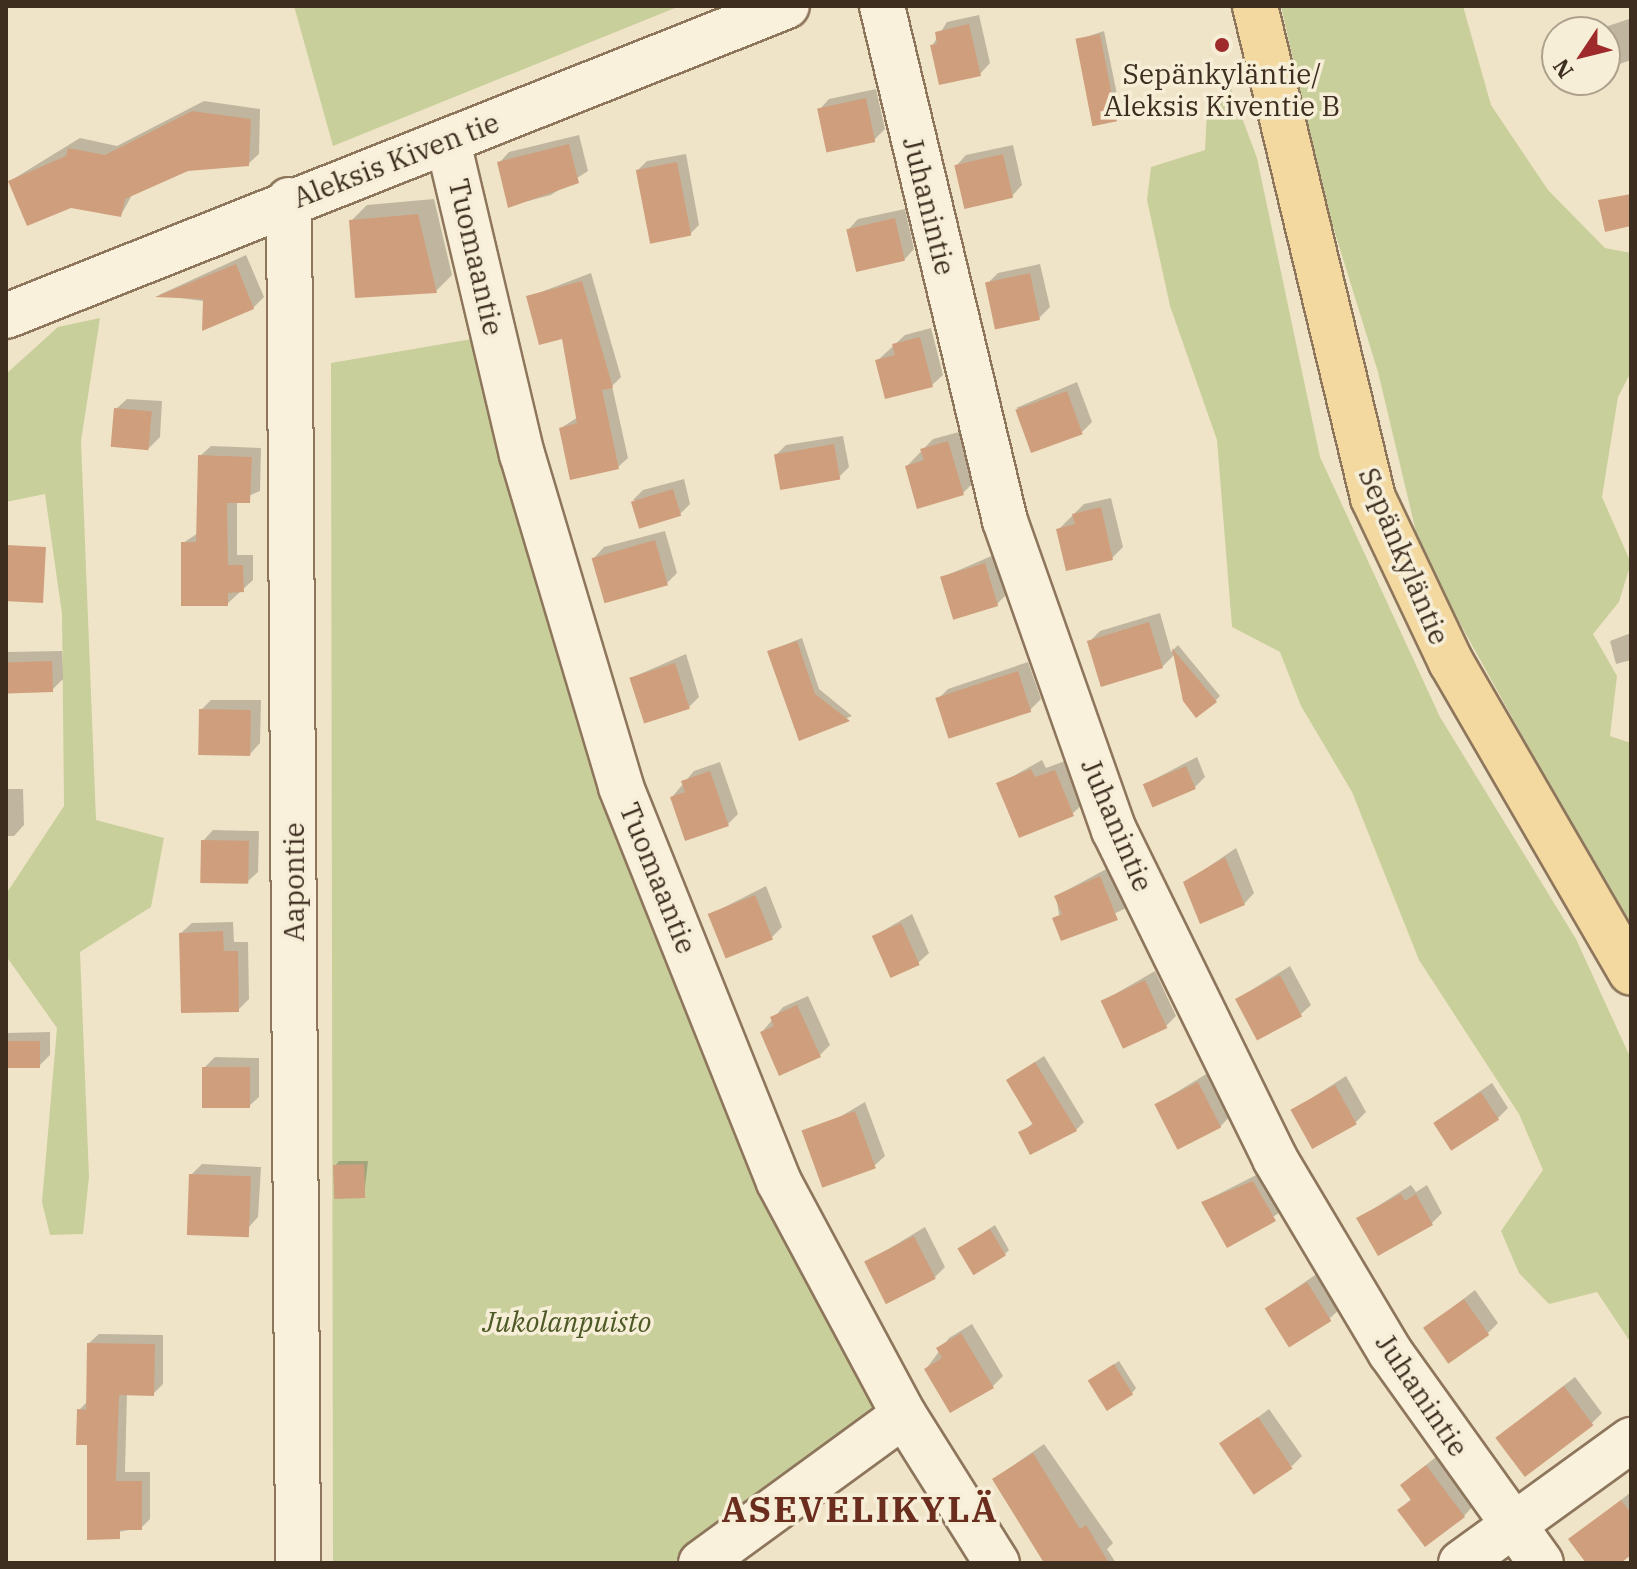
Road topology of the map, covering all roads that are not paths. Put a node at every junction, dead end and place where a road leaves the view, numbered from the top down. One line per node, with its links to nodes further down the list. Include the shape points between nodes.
1 (787, 6): 4 (street, Aleksis Kiven tie)
2 (882, 6): 10 (street, Juhanintie, via 1005,521 1114,830 1275,1159 1390,1352)
3 (1255, 6): 7 (main road, Sepänkyläntie, via 1373,498 1451,662)
4 (448, 142): 5 (street, Aleksis Kiven tie); 8 (street, Tuomaantie, via 522,454 621,787 779,1182)
5 (289, 200): 6 (street, Aleksis Kiven tie); 11 (street, Aapontie)
6 (6, 316)
7 (1631, 973)
8 (904, 1415): 12 (street); 13 (street, Tuomaantie)
9 (1631, 1440): 10 (street)
10 (1512, 1526): 14 (street); 15 (street, Juhanintie)
11 (298, 1563)
12 (701, 1563)
13 (997, 1563)
14 (1461, 1563)
15 (1541, 1563)

